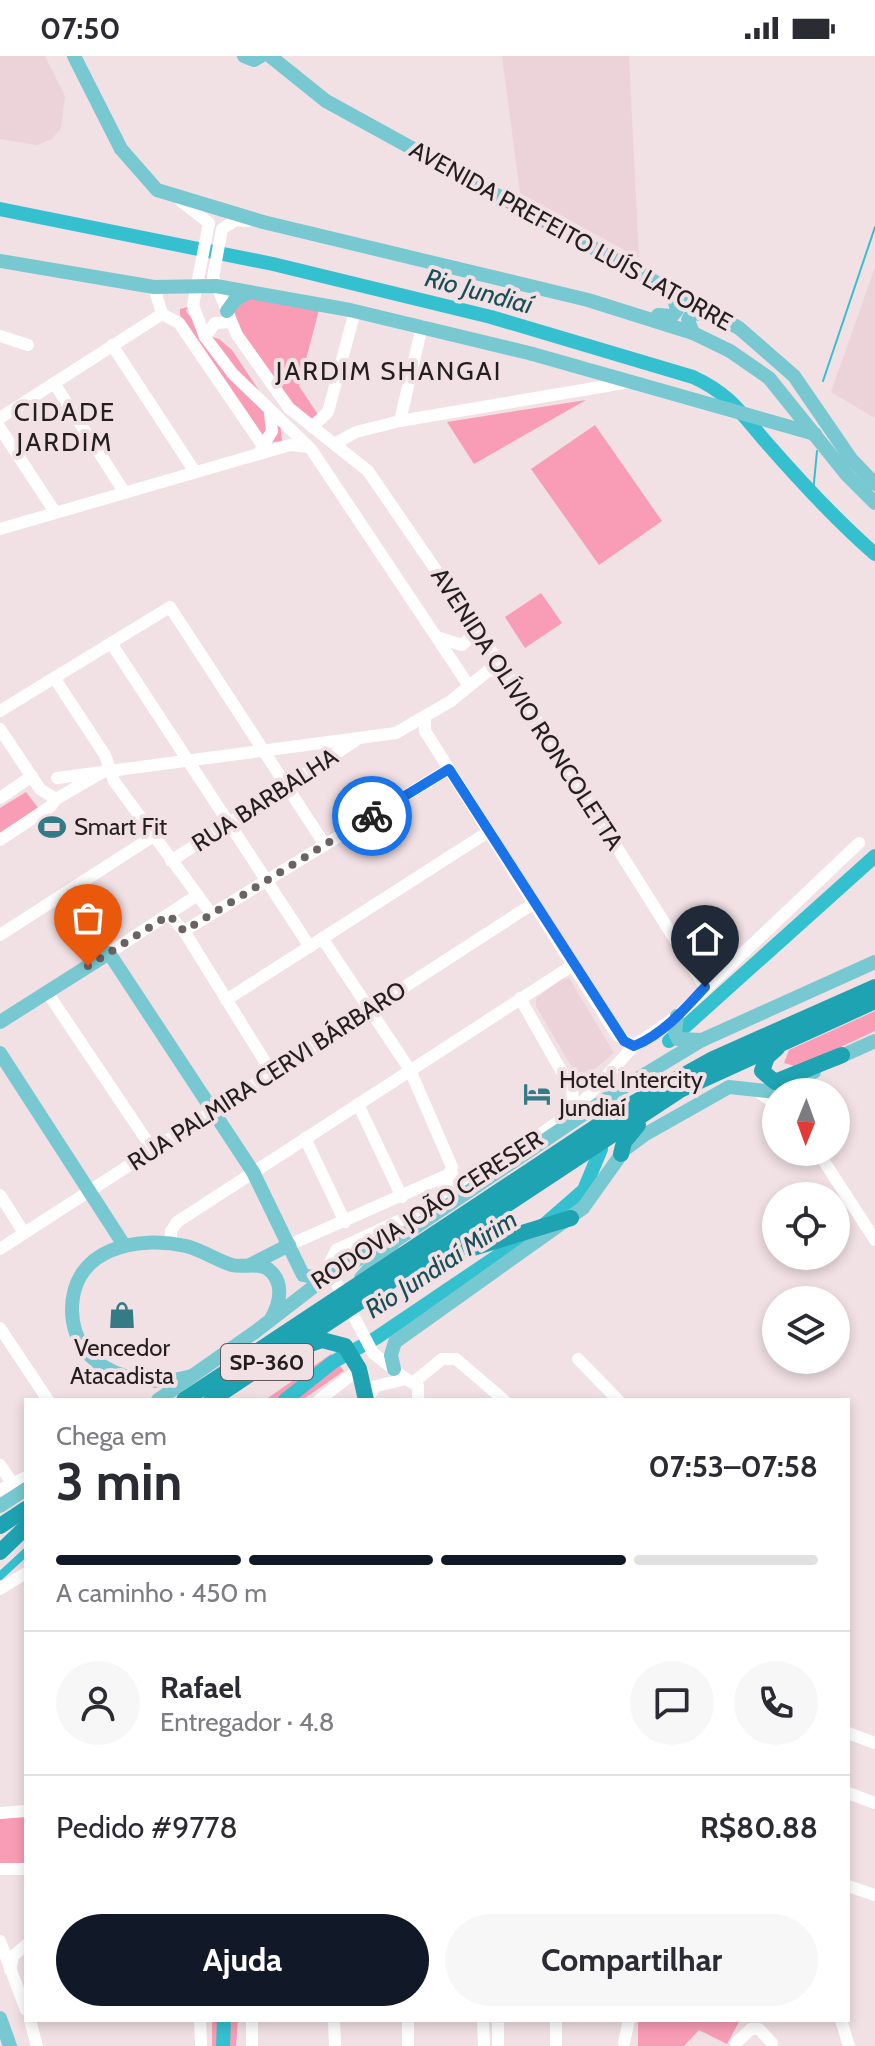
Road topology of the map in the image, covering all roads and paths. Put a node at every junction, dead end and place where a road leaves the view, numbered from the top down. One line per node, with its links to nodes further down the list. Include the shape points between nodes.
1 (74, 56): 5 (main road, AVENIDA PREFEITO LUÍS LATORRE, via 121,149 144,180)
2 (244, 56): 3 (main road)
3 (261, 56)
4 (270, 56): 12 (main road, AVENIDA PREFEITO LUÍS LATORRE, via 326,101)
5 (178, 199): 6 (main road, AVENIDA PREFEITO LUÍS LATORRE); 7 (street, via 206,218)
6 (263, 222): 7 (street, via 236,220); 14 (main road, AVENIDA PREFEITO LUÍS LATORRE)
7 (214, 235): 9 (street)
8 (0, 261): 11 (main road)
9 (210, 276): 10 (main road); 13 (main road); 17 (street, AVENIDA OLÍVIO RONCOLETTA)
10 (197, 286): 11 (main road); 21 (street, via 193,305)
11 (154, 287): 16 (street)
12 (670, 287): 14 (main road, via 678,306 672,316); 24 (main road, AVENIDA PREFEITO LUÍS LATORRE, via 724,317)
13 (249, 292): 15 (main road); 17 (main road, via 235,300)
14 (588, 300): 19 (main road, AVENIDA PREFEITO LUÍS LATORRE)
15 (355, 311): 18 (main road); 30 (street, via 328,412)
16 (162, 314): 23 (street); 35 (street, via 179,323)
17 (229, 317): 21 (street, via 215,323); 30 (street, AVENIDA OLÍVIO RONCOLETTA, via 265,378)
18 (422, 326): 25 (main road); 29 (street)
19 (693, 333): 24 (main road, via 689,316 700,311); 32 (main road, AVENIDA PREFEITO LUÍS LATORRE, via 761,372)
20 (0, 336): 22 (street)
21 (205, 337): 27 (street, AVENIDA OLÍVIO RONCOLETTA)
22 (28, 345)
23 (112, 345): 26 (street); 36 (street)
24 (767, 352): 37 (main road, AVENIDA PREFEITO LUÍS LATORRE, via 794,376 851,459)
25 (630, 382): 29 (street); 32 (main road)
26 (54, 383): 28 (street); 38 (street)
27 (269, 412): 34 (street, AVENIDA OLÍVIO RONCOLETTA); 35 (street, via 273,427)
28 (0, 418)
29 (400, 421): 33 (street, via 356,432)
30 (312, 427): 33 (street, AVENIDA OLÍVIO RONCOLETTA)
31 (0, 428): 40 (street)
32 (815, 434): 39 (main road, AVENIDA PREFEITO LUÍS LATORRE)
33 (334, 444): 42 (street, AVENIDA OLÍVIO RONCOLETTA, via 368,471)
34 (311, 449): 35 (street, via 297,444); 43 (street, AVENIDA OLÍVIO RONCOLETTA)
35 (261, 450): 36 (street)
36 (195, 472): 38 (street)
37 (875, 484)
38 (125, 493): 40 (street)
39 (875, 503)
40 (55, 512): 41 (street)
41 (0, 529)
42 (472, 622): 43 (street, via 471,637 462,645); 45 (street, AVENIDA OLÍVIO RONCOLETTA)
43 (440, 638): 47 (street, AVENIDA OLÍVIO RONCOLETTA)
44 (111, 643): 46 (street); 52 (street, via 170,607); 53 (street)
45 (506, 672): 47 (street, via 489,670); 79 (street, AVENIDA OLÍVIO RONCOLETTA)
46 (55, 679): 48 (street); 55 (street)
47 (469, 686): 49 (street)
48 (0, 711)
49 (425, 724): 51 (street); 54 (street)
50 (0, 729): 56 (street)
51 (359, 738): 52 (street); 58 (street, RUA BARBALHA)
52 (264, 752): 53 (street); 58 (street)
53 (188, 760): 55 (street); 60 (street)
54 (449, 769): 61 (street); 65 (street)
55 (107, 771): 57 (street); 62 (street)
56 (32, 776): 57 (street); 59 (street)
57 (55, 788): 63 (street, via 51,806)
58 (286, 789): 60 (street, RUA BARBALHA); 65 (street)
59 (0, 798)
60 (228, 824): 66 (street, RUA BARBALHA); 67 (street)
61 (488, 832): 69 (street); 74 (street)
62 (152, 837): 66 (street); 73 (street)
63 (0, 840)
64 (859, 843): 79 (street)
65 (325, 845): 67 (street)
66 (171, 861): 68 (street)
67 (265, 880): 70 (street); 75 (street)
68 (196, 896): 70 (street); 71 (street)
69 (534, 903): 78 (street); 85 (street, RUA PALMIRA CERVI BÁRBARO)
70 (210, 912): 72 (street)
71 (169, 915): 72 (street); 76 (street)
72 (184, 931): 83 (street)
73 (0, 935)
74 (322, 938): 75 (street); 85 (street)
75 (310, 947): 83 (street)
76 (109, 953): 81 (main road); 102 (main road)
77 (875, 962): 89 (main road)
78 (573, 965): 82 (street); 91 (street, via 617,1035)
79 (705, 987): 86 (street)
80 (875, 987): 127 (highway, RODOVIA JOÃO CERESER / SP-360, via 713,1059 623,1109)
81 (47, 992): 87 (main road); 105 (street)
82 (520, 998): 94 (street); 103 (street, via 572,1090)
83 (226, 1000): 95 (street)
84 (875, 1001): 88 (highway, RODOVIA JOÃO CERESER / SP-360)
85 (370, 1008): 94 (street); 95 (street, RUA PALMIRA CERVI BÁRBARO)
86 (676, 1021): 89 (main road, via 678,1039); 91 (street)
87 (0, 1022)
88 (804, 1033): 96 (highway, via 767,1057 762,1071); 99 (highway, RODOVIA JOÃO CERESER / SP-360)
89 (698, 1040): 119 (main road)
90 (875, 1041): 93 (main road)
91 (639, 1043): 103 (street)
92 (0, 1053): 111 (main road)
93 (842, 1055): 97 (highway); 98 (main road)
94 (410, 1070): 101 (street); 108 (street)
95 (272, 1073): 102 (street, RUA PALMIRA CERVI BÁRBARO)
96 (768, 1078)
97 (799, 1078)
98 (809, 1078)
99 (680, 1090): 106 (highway, via 636,1127); 125 (highway, RODOVIA JOÃO CERESER / SP-360)
100 (760, 1093): 106 (main road, via 746,1086 729,1087 644,1135)
101 (358, 1104): 104 (street); 113 (street)
102 (213, 1112): 105 (street, RUA PALMIRA CERVI BÁRBARO); 110 (main road)
103 (566, 1115): 109 (street)
104 (305, 1138): 110 (street); 116 (street)
105 (153, 1150): 111 (street, RUA PALMIRA CERVI BÁRBARO)
106 (621, 1154): 115 (main road, via 583,1208)
107 (827, 1166): 118 (street)
108 (452, 1170): 109 (street); 113 (street); 114 (street)
109 (486, 1171): 114 (street)
110 (253, 1172): 120 (street, via 177,1222); 122 (main road)
111 (92, 1190): 117 (street, RUA PALMIRA CERVI BÁRBARO); 121 (main road)
112 (0, 1195): 117 (street)
113 (402, 1197): 116 (street)
114 (439, 1199): 130 (street, via 336,1250 328,1267)
115 (565, 1220): 125 (highway); 133 (main road, via 395,1342 391,1355)
116 (345, 1222): 122 (street)
117 (24, 1233): 123 (street, RUA PALMIRA CERVI BÁRBARO)
118 (875, 1240)
119 (395, 1241): 126 (main road); 127 (main road)
120 (171, 1243): 121 (main road); 124 (main road)
121 (124, 1245): 132 (main road, via 104,1252 82,1271 74,1295 75,1331 85,1350 117,1375 149,1381)
122 (289, 1245): 124 (main road); 126 (main road, via 303,1275)
123 (0, 1249)
124 (248, 1266): 128 (main road, via 270,1271 278,1285 280,1298)
125 (408, 1268): 138 (highway, RODOVIA JOÃO CERESER / SP-360)
126 (330, 1274): 128 (main road)
127 (350, 1290): 137 (highway, RODOVIA JOÃO CERESER / SP-360)
128 (271, 1319): 132 (main road)
129 (0, 1328): 135 (street)
130 (374, 1355): 133 (street); 134 (street, via 379,1373)
131 (578, 1359): 143 (street)
132 (192, 1376): 136 (main road)
133 (404, 1377): 134 (street); 141 (street); 142 (street, via 442,1359 456,1359)
134 (365, 1384): 139 (highway, via 345,1346 329,1340 311,1342); 140 (street, via 339,1387)
135 (47, 1398)
136 (161, 1398)
137 (187, 1398)
138 (214, 1398)
139 (214, 1398)
140 (322, 1398)
141 (417, 1398)
142 (502, 1398)
143 (616, 1398)
144 (0, 1465): 145 (street)
145 (19, 1487): 146 (street); 147 (main road)
146 (0, 1490)
147 (0, 1506)
148 (24, 1510): 149 (highway)
149 (0, 1526)
150 (24, 1528): 152 (highway)
151 (24, 1529): 153 (highway)
152 (0, 1544)
153 (0, 1552)
154 (24, 1574): 155 (street)
155 (0, 1589)
156 (850, 1734): 157 (street)
157 (875, 1743)
158 (850, 1794): 159 (street)
159 (875, 1803)
160 (24, 1811): 161 (street)
161 (0, 1813)
162 (0, 1869): 163 (street)
163 (24, 1869)
164 (850, 1887): 165 (street)
165 (875, 1895)
166 (0, 1938): 167 (street); 169 (street)
167 (24, 1944)
168 (24, 1946): 169 (street, via 13,1956)
169 (10, 1970): 170 (street)
170 (24, 2005)
171 (0, 2018): 187 (main road)
172 (31, 2022): 188 (street)
173 (200, 2022): 189 (street)
174 (252, 2022): 190 (street)
175 (334, 2022): 191 (street)
176 (408, 2022): 192 (street)
177 (483, 2022): 193 (street)
178 (498, 2022): 194 (street)
179 (556, 2022): 195 (street)
180 (629, 2022): 184 (street)
181 (746, 2022): 185 (street)
182 (765, 2022): 186 (street)
183 (842, 2022): 196 (street)
184 (624, 2043)
185 (735, 2044): 186 (street, via 751,2029 759,2029)
186 (773, 2045)
187 (10, 2046)
188 (37, 2046)
189 (201, 2046)
190 (252, 2046)
191 (335, 2046)
192 (408, 2046)
193 (484, 2046)
194 (498, 2046)
195 (556, 2046)
196 (849, 2046)

